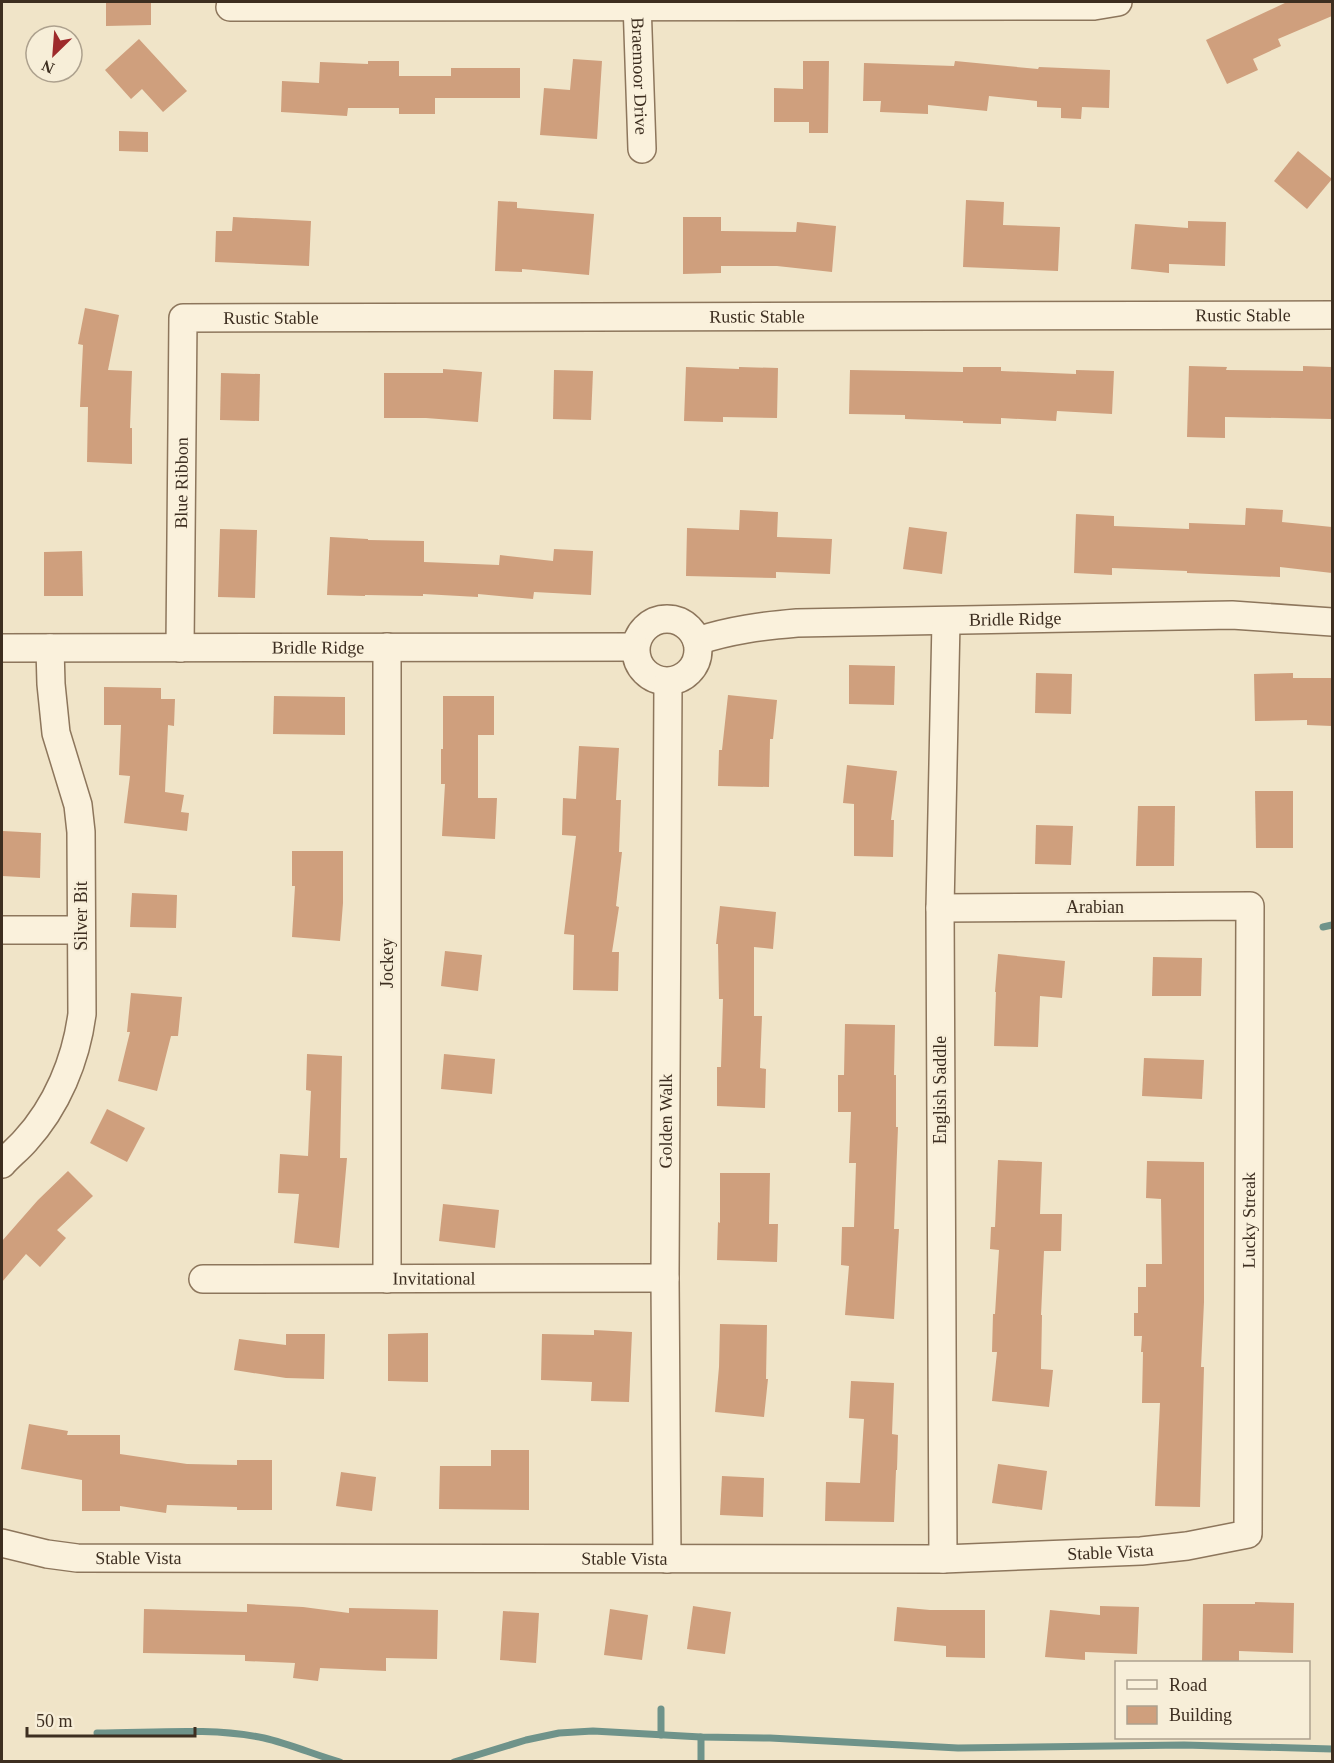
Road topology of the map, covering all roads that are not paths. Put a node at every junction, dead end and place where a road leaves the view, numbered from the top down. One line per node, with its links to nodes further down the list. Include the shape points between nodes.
1 (1118, 2): 2 (street, via 1094,6)
2 (637, 4): 3 (street); 4 (street, Braemoor Drive)
3 (230, 7)
4 (642, 149)
5 (1332, 315): 6 (street, Rustic Stable)
6 (183, 318): 14 (street, Blue Ribbon)
7 (946, 621): 8 (street, Bridle Ridge, via 1232,615); 9 (street, Bridle Ridge, via 797,623 724,632); 17 (street, English Saddle)
8 (1332, 622)
9 (697, 640): 11 (street, via 684,623 663,619 644,628); 15 (street, via 698,652 689,672)
10 (387, 647): 11 (street, Bridle Ridge); 14 (street, Bridle Ridge); 23 (street, Jockey)
11 (635, 647): 15 (street, via 644,672 654,679)
12 (2, 648): 13 (street, Bridle Ridge)
13 (50, 648): 14 (street, Bridle Ridge); 19 (street, Silver Bit, via 57,733 78,805 81,832)
14 (180, 648)
15 (668, 681): 21 (street, Golden Walk)
16 (1250, 906): 17 (street, Arabian); 24 (street, Lucky Streak)
17 (940, 908): 27 (street, English Saddle)
18 (2, 930): 19 (street)
19 (81, 930): 20 (street, Silver Bit, via 82,1014 72,1061 44,1115)
20 (2, 1164)
21 (664, 1278): 23 (street, Invitational); 26 (street, Golden Walk)
22 (203, 1279): 23 (street, Invitational)
23 (387, 1280)
24 (1248, 1534): 27 (street, Stable Vista, via 1141,1551)
25 (2, 1543): 26 (street, Stable Vista, via 77,1558)
26 (667, 1559): 27 (street, Stable Vista)
27 (943, 1559)

